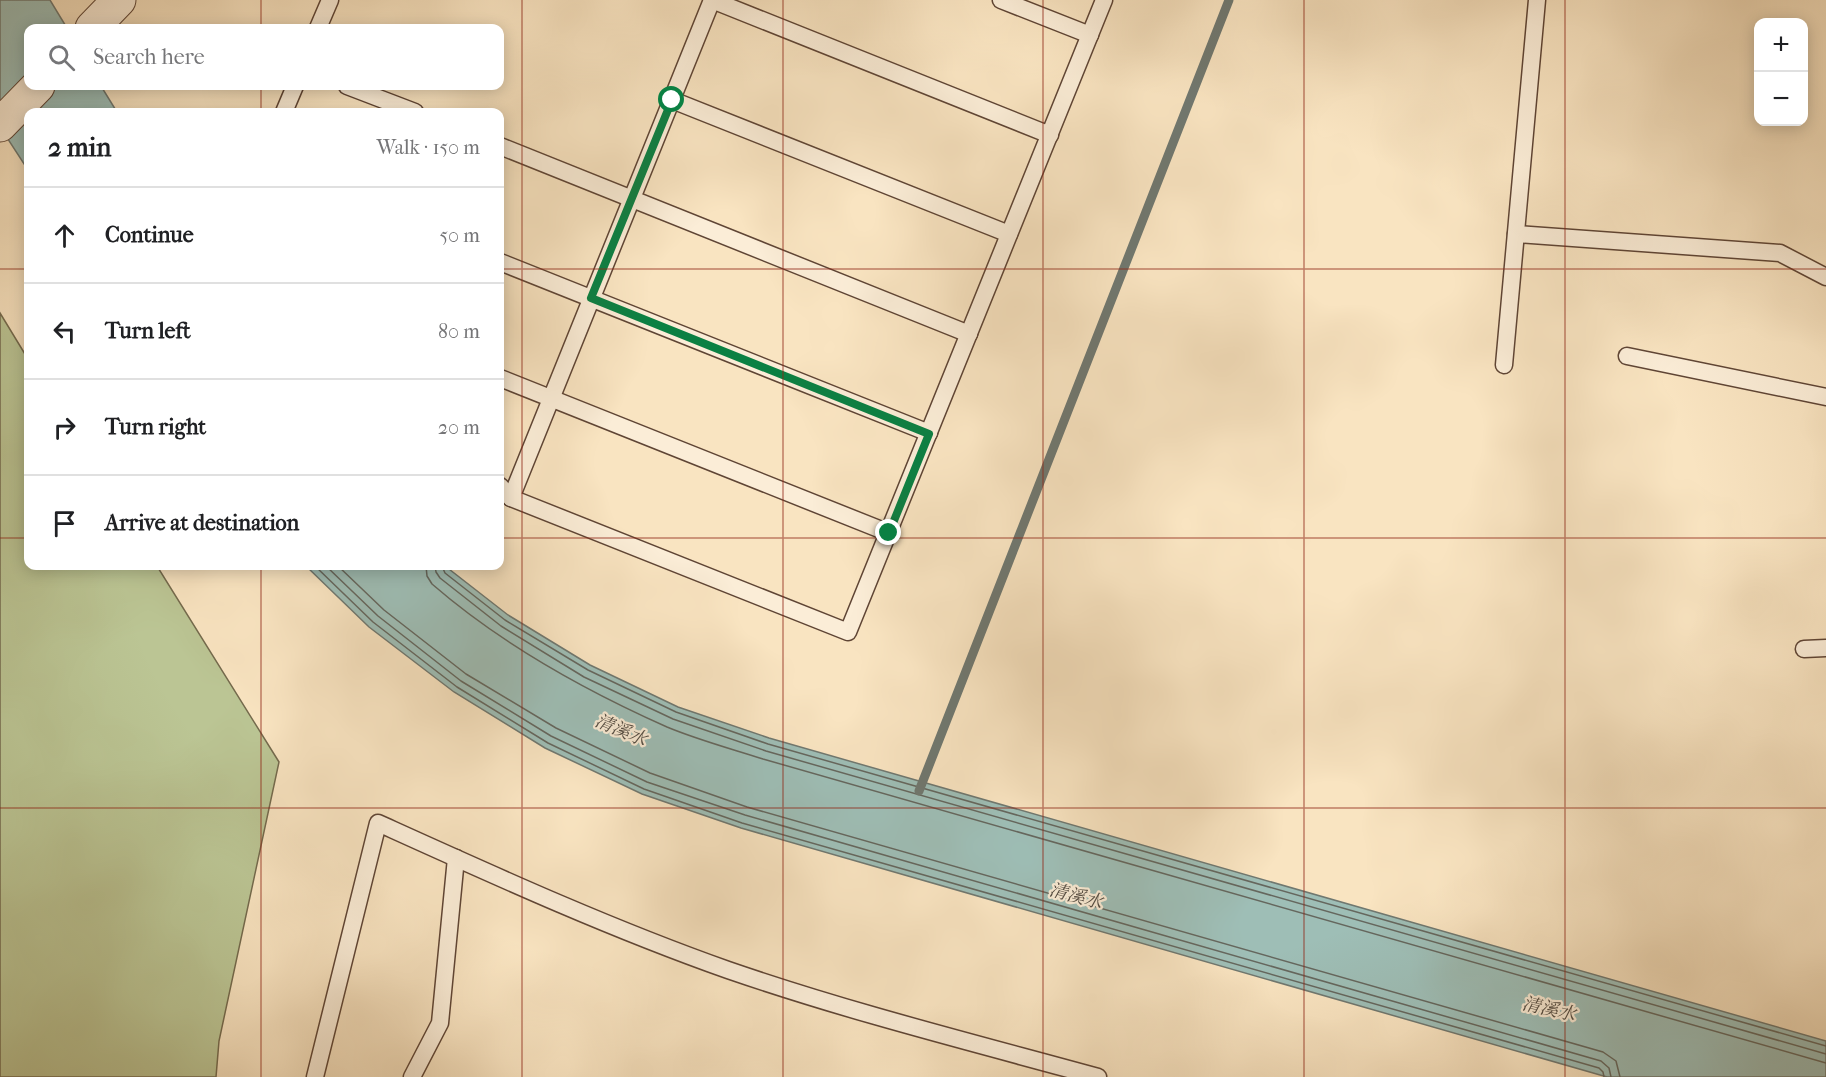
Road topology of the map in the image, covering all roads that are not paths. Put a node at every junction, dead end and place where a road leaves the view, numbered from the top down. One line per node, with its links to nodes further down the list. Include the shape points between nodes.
1 (119, 0): 7 (street)
2 (330, 0): 8 (lane)
3 (712, 0): 13 (lane); 17 (lane)
4 (1001, 0): 9 (lane)
5 (1104, 0): 9 (lane)
6 (1537, 0): 21 (lane)
7 (96, 24)
8 (320, 24)
9 (1090, 35): 17 (lane)
10 (34, 90): 16 (street)
11 (293, 90): 14 (lane)
12 (357, 90): 15 (lane)
13 (672, 100): 19 (lane); 20 (lane)
14 (286, 108)
15 (405, 108)
16 (0, 125)
17 (1050, 135): 20 (lane)
18 (504, 148): 19 (lane)
19 (632, 199): 24 (lane); 25 (lane)
20 (1009, 234): 25 (lane)
21 (1515, 234): 23 (lane, via 1780,253); 27 (lane)
22 (504, 264): 24 (lane)
23 (1826, 277)
24 (591, 298): 30 (lane); 31 (lane)
25 (969, 334): 31 (lane)
26 (1626, 356): 29 (lane)
27 (1504, 365)
28 (504, 380): 30 (lane)
29 (1826, 397)
30 (551, 398): 32 (lane); 33 (lane)
31 (929, 434): 33 (lane)
32 (505, 492): 33 (lane, via 849,632)
33 (889, 533)
34 (1826, 648): 35 (lane)
35 (1804, 649)
36 (456, 858): 37 (lane, via 378,823); 38 (lane, via 440,1023); 39 (lane, via 613,926 728,970 899,1023)
37 (315, 1077)
38 (412, 1077)
39 (1098, 1077)

